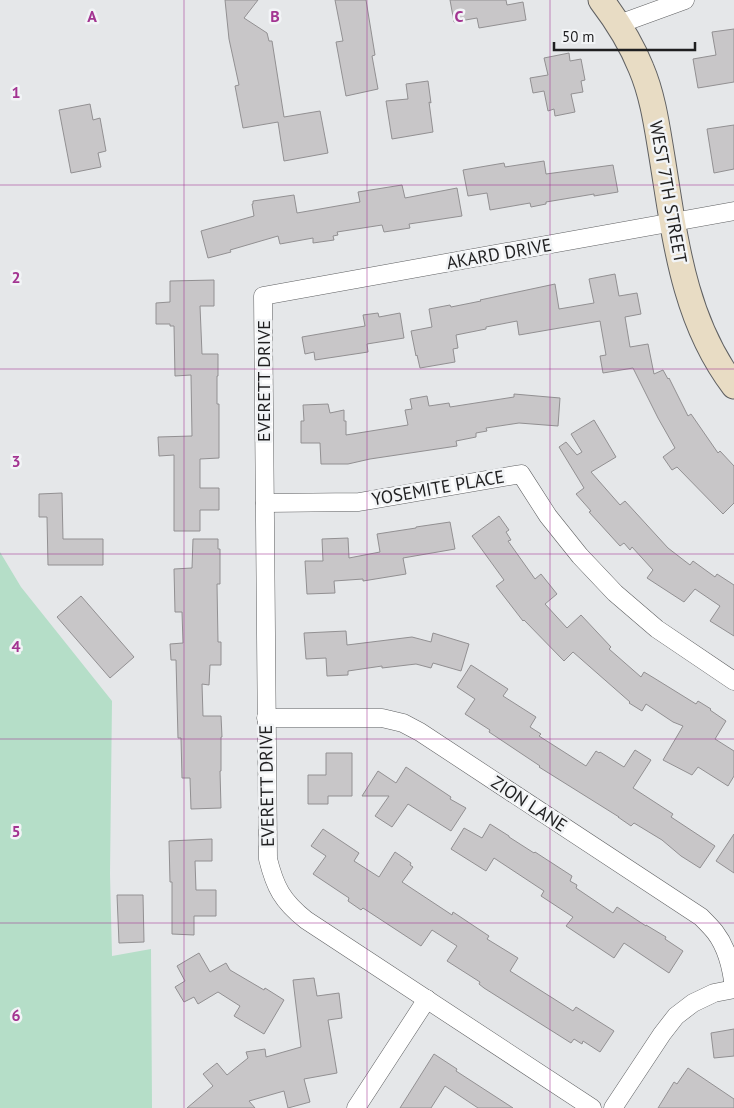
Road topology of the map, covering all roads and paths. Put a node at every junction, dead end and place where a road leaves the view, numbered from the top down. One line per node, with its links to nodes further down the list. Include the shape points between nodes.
1 (600, 0): 3 (main road, WEST 7TH STREET)
2 (685, 0): 3 (street)
3 (619, 24): 5 (main road, WEST 7TH STREET, via 642,70 652,105)
4 (734, 211): 5 (street, AKARD DRIVE)
5 (672, 222): 6 (street, AKARD DRIVE); 7 (main road, WEST 7TH STREET, via 682,274 700,329)
6 (263, 296): 8 (street, EVERETT DRIVE)
7 (734, 386)
8 (265, 503): 9 (street, YOSEMITE PLACE, via 359,502 521,474 548,516 615,593 657,629); 10 (street, EVERETT DRIVE)
9 (734, 681)
10 (266, 718): 11 (street, ZION LANE, via 382,718 403,723 420,732 701,917 726,950); 12 (street, EVERETT DRIVE, via 268,859 282,897 306,920)
11 (734, 989): 15 (street, via 693,1003 676,1016)
12 (427, 1000): 13 (street); 14 (street, EVERETT DRIVE)
13 (356, 1108)
14 (592, 1108)
15 (613, 1108)

